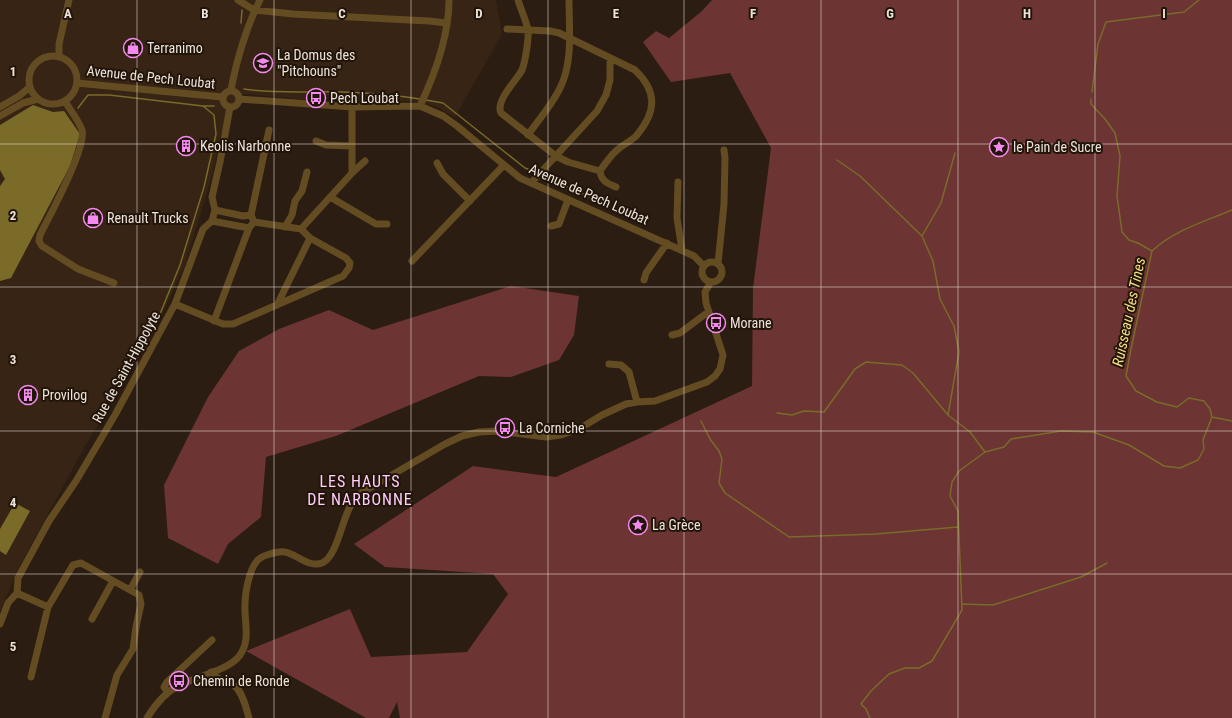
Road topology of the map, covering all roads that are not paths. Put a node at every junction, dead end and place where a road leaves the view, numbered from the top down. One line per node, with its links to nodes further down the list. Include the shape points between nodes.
1 (69, 0): 12 (street, via 59,44)
2 (238, 0): 7 (street)
3 (260, 0): 7 (street)
4 (449, 0): 8 (street)
5 (518, 0): 10 (street)
6 (569, 0): 11 (street)
7 (254, 10): 8 (street); 16 (street)
8 (446, 24): 21 (street, via 445,38)
9 (507, 29): 10 (street)
10 (528, 30): 11 (street, via 550,31); 27 (street, via 522,71 499,106 501,113)
11 (570, 38): 13 (street); 27 (street, via 569,56 561,85)
12 (59, 57): 14 (street, via 74,70); 15 (street, via 50,56 36,64 31,70)
13 (610, 58): 31 (street, via 610,80 606,95 597,110); 35 (street, via 634,70 644,79 652,95 651,111 636,136 617,150)
14 (77, 83): 17 (street, Avenue de Pech Loubat); 20 (street, via 71,96)
15 (30, 87): 18 (street); 22 (street)
16 (231, 90): 17 (street); 19 (street, via 238,94)
17 (222, 97): 23 (street, via 223,102)
18 (38, 99): 20 (street, via 51,104); 25 (street, via 23,103)
19 (239, 99): 23 (street, via 237,104); 24 (street, Avenue de Pech Loubat)
20 (65, 101): 60 (street, via 82,130 83,139 39,241 42,246 78,269)
21 (421, 104): 24 (street, Avenue de Pech Loubat); 34 (street, Avenue de Pech Loubat, via 457,126)
22 (0, 107)
23 (230, 107): 44 (street, Rue de Saint-Hippolyte, via 212,197)
24 (352, 107): 29 (street)
25 (0, 116)
26 (269, 130): 45 (street)
27 (528, 135): 31 (street)
28 (316, 141): 29 (street, via 326,145)
29 (351, 146): 37 (street)
30 (724, 150): 56 (street, via 724,204)
31 (556, 156): 35 (street); 38 (street)
32 (365, 161): 37 (street)
33 (437, 163): 43 (street, via 443,174)
34 (504, 165): 38 (street, Avenue de Pech Loubat, via 520,178); 43 (street)
35 (600, 171): 40 (street, via 603,181)
36 (307, 172): 50 (street, via 302,191 295,201 292,215)
37 (352, 173): 41 (street)
38 (534, 180): 42 (street, Avenue de Pech Loubat)
39 (678, 182): 54 (street, via 677,218)
40 (616, 187)
41 (330, 197): 47 (street, via 376,224); 51 (street)
42 (568, 200): 49 (street, via 558,224); 53 (street, Avenue de Pech Loubat)
43 (470, 201): 55 (street)
44 (215, 210): 45 (street, via 243,216); 46 (street, Rue de Saint-Hippolyte)
45 (251, 215): 48 (street)
46 (212, 221): 48 (street); 61 (street, Rue de Saint-Hippolyte, via 203,229)
47 (387, 224)
48 (252, 225): 50 (street); 64 (street)
49 (551, 226)
50 (285, 227): 51 (street)
51 (301, 229): 52 (street)
52 (310, 238): 62 (street); 62 (street, via 346,258 350,263 349,268 343,276)
53 (667, 243): 54 (street, Avenue de Pech Loubat); 58 (street)
54 (682, 250): 57 (street, Avenue de Pech Loubat, via 694,256)
55 (412, 261)
56 (718, 264): 57 (street, via 712,262); 59 (street, via 722,268 722,274 719,279)
57 (704, 266): 59 (street, via 703,276)
58 (644, 280)
59 (711, 282): 63 (street, via 705,292)
60 (114, 284)
61 (175, 304): 64 (street); 71 (street, Rue de Saint-Hippolyte, via 115,415 49,521 18,578)
62 (277, 305): 64 (street, via 233,324)
63 (708, 312): 65 (street); 67 (street, via 722,355 720,369 715,376 707,382 655,401)
64 (214, 321)
65 (672, 336)
66 (609, 364): 67 (street, via 621,365 629,372)
67 (637, 402): 76 (street, via 615,408 579,429 561,435 546,437 498,431 462,436 361,493 351,504 331,554 324,562 310,563 285,552 275,552 256,562 248,585 245,605 247,637 240,655 231,664)
68 (140, 572): 70 (street)
69 (113, 580): 70 (street); 72 (street, via 81,563 73,565); 73 (street)
70 (130, 590): 79 (street, via 138,595 141,604 133,649 117,675)
71 (17, 593): 72 (street); 74 (street, Rue de Saint-Hippolyte, via 8,603)
72 (48, 607): 77 (street)
73 (92, 619)
74 (0, 624)
75 (212, 640): 78 (street, via 167,682 164,687)
76 (211, 672): 78 (street); 81 (street, via 239,690)
77 (31, 678)
78 (168, 692): 80 (street)
79 (105, 718)
80 (147, 718)
81 (249, 718)

